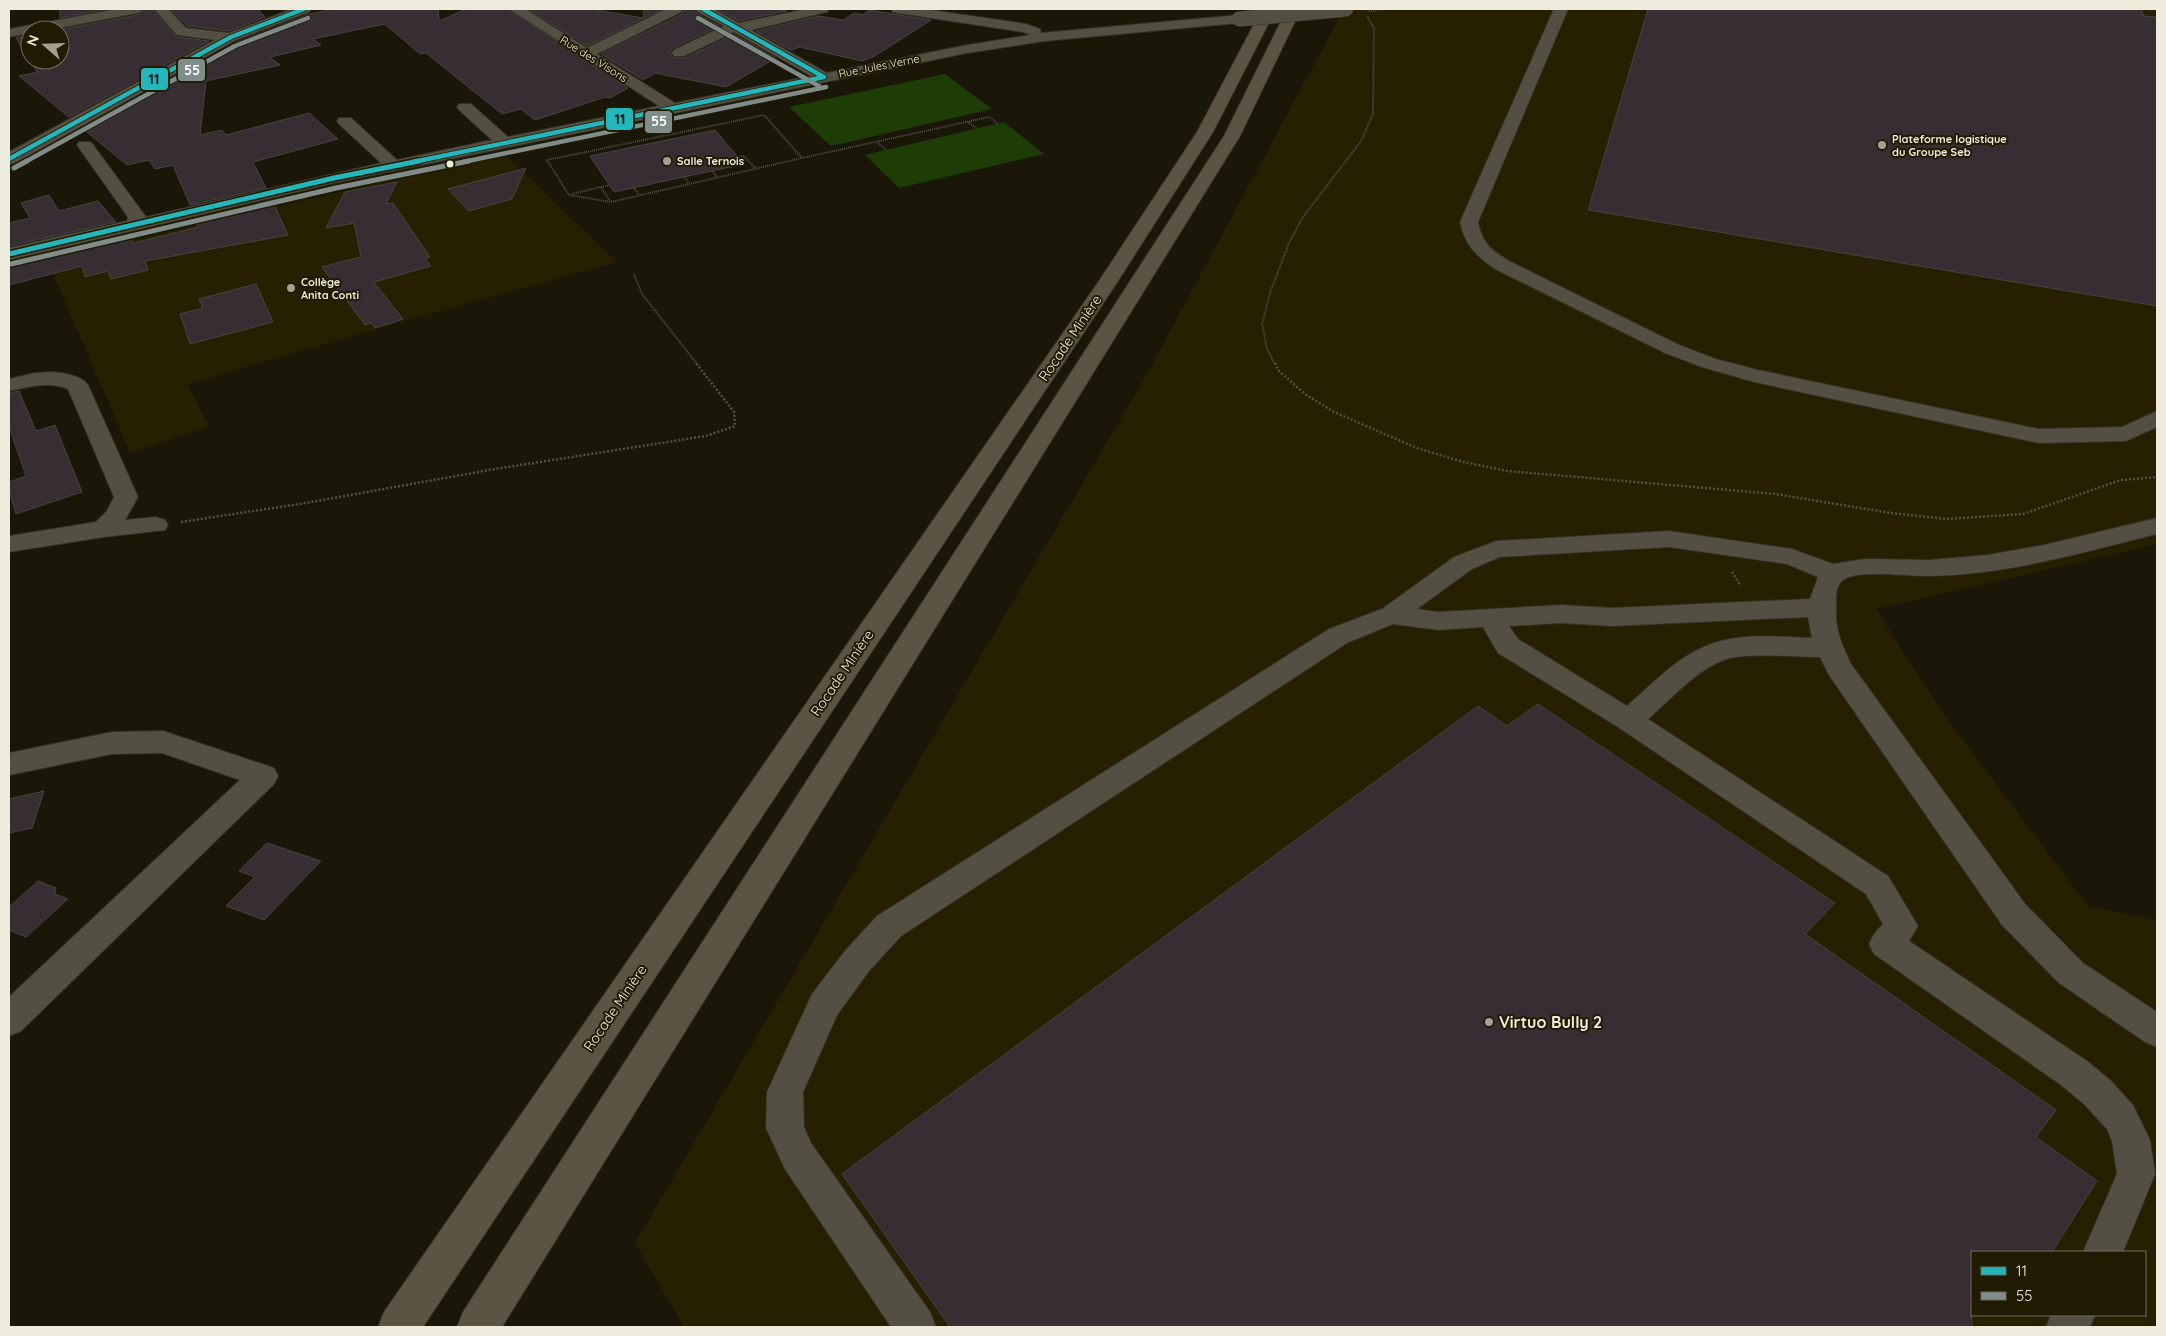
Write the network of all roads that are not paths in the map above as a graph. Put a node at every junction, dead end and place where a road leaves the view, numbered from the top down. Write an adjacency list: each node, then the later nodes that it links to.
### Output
1 (138, 9): 15 (street)
2 (162, 9): 14 (street)
3 (304, 9): 16 (street)
4 (516, 9): 20 (street, Rue des Visons)
5 (676, 9): 20 (street)
6 (703, 9): 13 (street)
7 (822, 9): 13 (street)
8 (898, 9): 17 (street)
9 (1269, 9): 48 (highway, Rocade Minière)
10 (1294, 9): 49 (highway, Rocade Minière)
11 (1346, 9): 17 (street, Rue Jules Verne, bridge)
12 (1561, 9): 32 (street)
13 (738, 28): 18 (street); 21 (street)
14 (182, 32): 16 (street); 19 (street)
15 (9, 33)
16 (231, 37): 19 (street)
17 (1045, 37): 21 (street, Rue Jules Verne)
18 (679, 53)
19 (198, 54): 27 (street)
20 (586, 54): 23 (street, Rue des Visons)
21 (824, 77): 23 (street, Rue Jules Verne)
22 (465, 107): 25 (street)
23 (672, 108): 25 (street, Rue Jules Verne)
24 (345, 121): 28 (street)
25 (504, 142): 28 (street, Rue Jules Verne)
26 (86, 145): 29 (street)
27 (11, 156)
28 (394, 166): 29 (street, Rue Jules Verne)
29 (135, 224): 30 (street, Rue Jules Verne)
30 (9, 254)
31 (9, 385): 35 (street)
32 (2157, 418)
33 (156, 525): 35 (street)
34 (2157, 526): 37 (street)
35 (104, 529): 36 (street)
36 (9, 544)
37 (1833, 574): 38 (street); 39 (street)
38 (1823, 607): 40 (street); 41 (street)
39 (1391, 615): 40 (street); 50 (street)
40 (1490, 618): 42 (street)
41 (1830, 648): 42 (street); 45 (street)
42 (1628, 720): 46 (street)
43 (9, 764): 44 (street)
44 (9, 1020)
45 (2157, 1031)
46 (2103, 1251)
47 (2073, 1316): 51 (street)
48 (399, 1327)
49 (478, 1327)
50 (915, 1327)
51 (2067, 1327)

